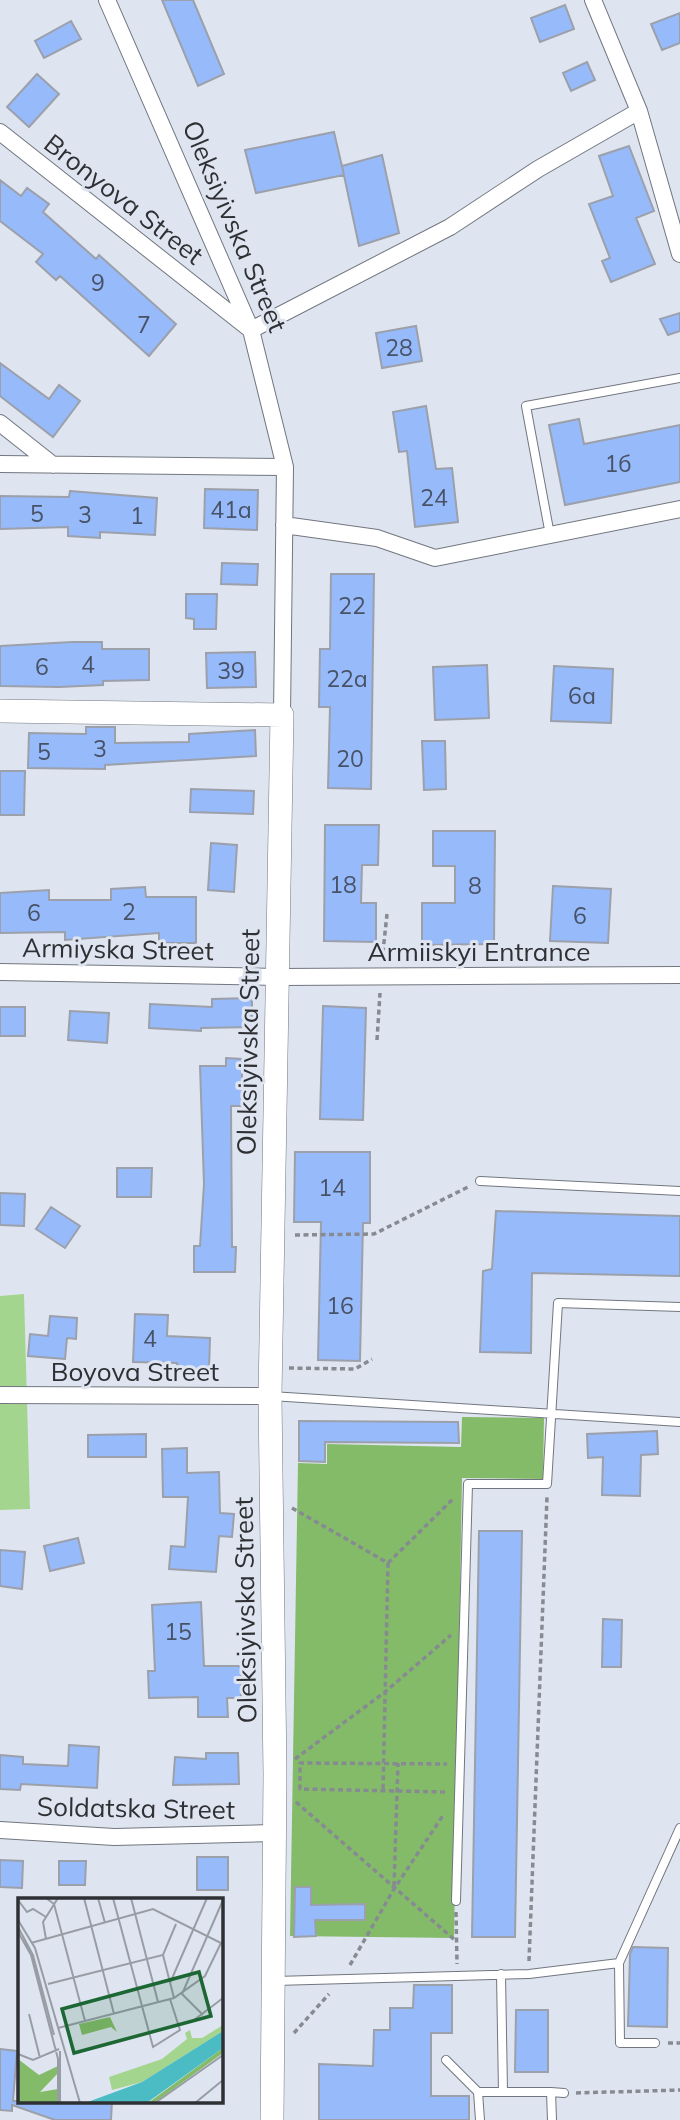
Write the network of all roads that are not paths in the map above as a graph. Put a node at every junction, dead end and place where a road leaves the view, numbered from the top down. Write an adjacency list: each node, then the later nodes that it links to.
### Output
1 (107, 0): 6 (street, Oleksiyivska Street)
2 (593, 0): 3 (street)
3 (639, 111): 5 (street); 6 (street)
4 (0, 132): 6 (street, Bronyova Street)
5 (680, 254)
6 (251, 330): 11 (street, Oleksiyivska Street)
7 (680, 378): 14 (lane)
8 (0, 424): 10 (street)
9 (0, 464): 10 (street)
10 (53, 465): 11 (street)
11 (285, 467): 13 (street, Oleksiyivska Street)
12 (680, 509): 14 (street)
13 (284, 525): 14 (street); 16 (street, Oleksiyivska Street)
14 (550, 535)
15 (0, 711): 16 (street)
16 (282, 715): 19 (street, Oleksiyivska Street)
17 (0, 972): 19 (street, Armiyska Street)
18 (680, 975): 19 (street, Armiiskyi Entrance)
19 (278, 977): 24 (street, Oleksiyivska Street)
20 (480, 1181): 21 (lane)
21 (680, 1191)
22 (680, 1307): 25 (lane)
23 (0, 1395): 24 (street, Boyova Street)
24 (270, 1396): 25 (lane); 29 (street, Oleksiyivska Street)
25 (552, 1412): 26 (lane); 30 (lane)
26 (680, 1422)
27 (680, 1828): 31 (lane)
28 (0, 1830): 29 (street, Soldatska Street)
29 (273, 1833): 33 (street, Oleksiyivska Street)
30 (456, 1901)
31 (618, 1963): 32 (lane); 34 (lane)
32 (501, 1975): 33 (lane); 37 (lane)
33 (272, 1981): 40 (street, Oleksiyivska Street)
34 (655, 2043)
35 (446, 2060): 36 (lane)
36 (478, 2092): 37 (lane); 41 (lane)
37 (503, 2092): 38 (lane)
38 (551, 2092): 39 (lane); 42 (lane)
39 (564, 2093)
40 (272, 2120)
41 (480, 2120)
42 (552, 2120)

